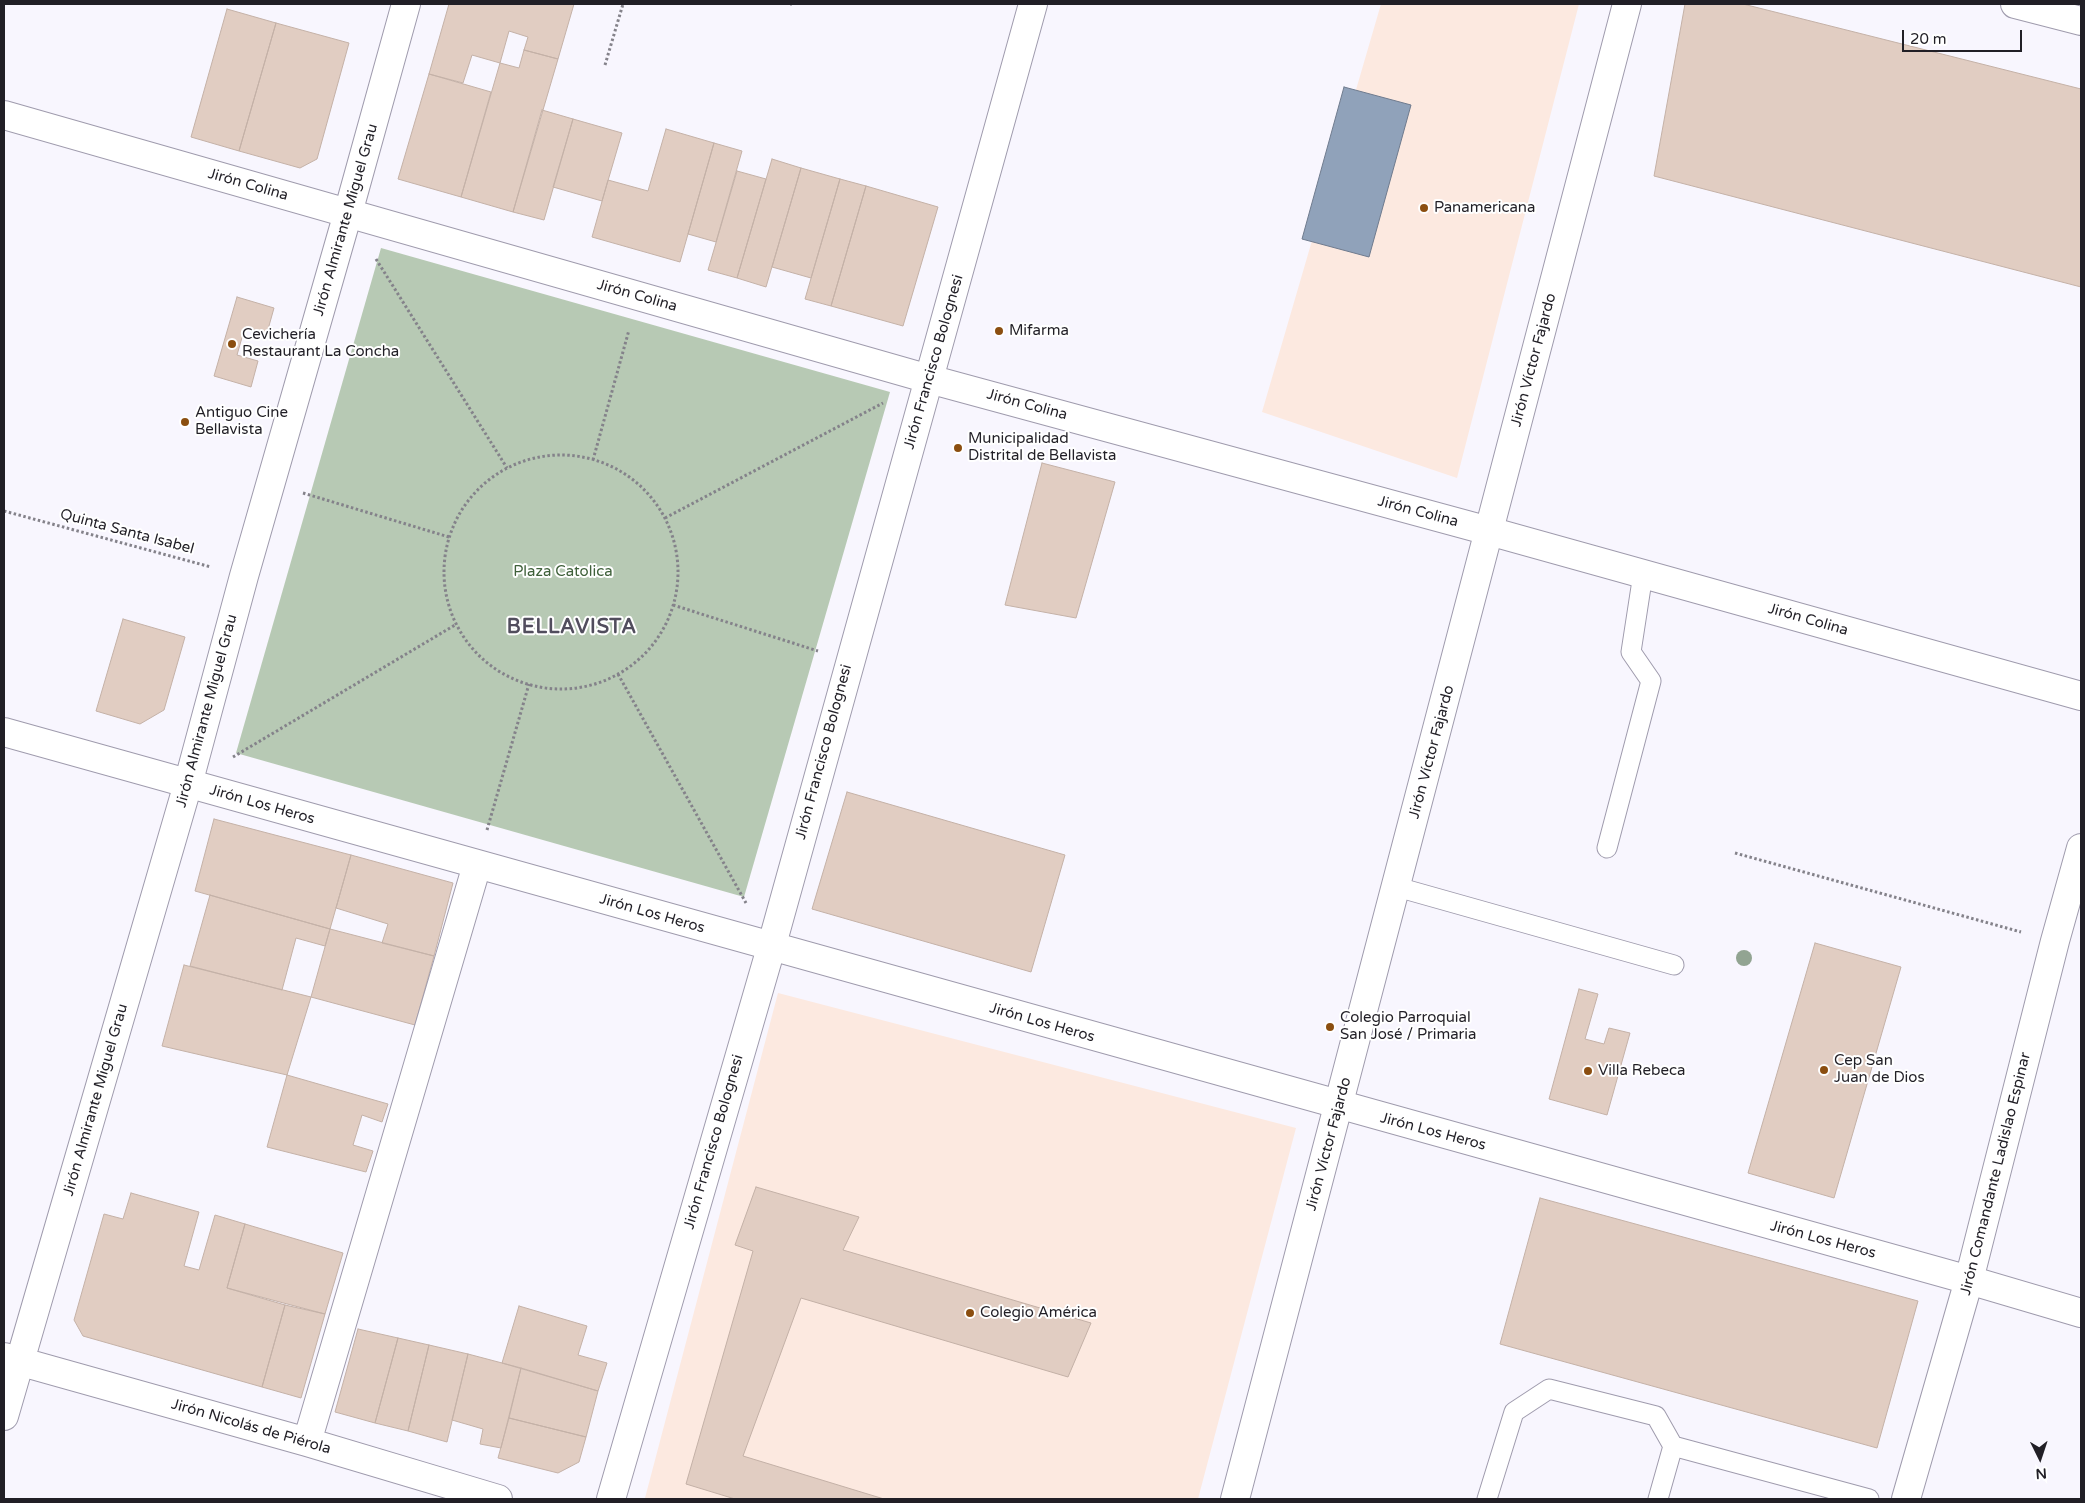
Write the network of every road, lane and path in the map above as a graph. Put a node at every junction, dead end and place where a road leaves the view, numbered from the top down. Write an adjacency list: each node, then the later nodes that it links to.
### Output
1 (406, 4): 9 (street, Jirón Almirante Miguel Grau)
2 (623, 4): 7 (path)
3 (1033, 4): 11 (street, Jirón Francisco Bolognesi)
4 (1627, 4): 17 (street, Jirón Víctor Fajardo)
5 (2014, 4): 6 (street)
6 (2081, 21)
7 (605, 65)
8 (4, 115): 9 (street, Jirón Colina)
9 (348, 213): 10 (street, Jirón Colina); 13 (path); 14 (street, Jirón Almirante Miguel Grau)
10 (638, 296): 11 (street, Jirón Colina); 12 (path)
11 (929, 379): 16 (path); 17 (street, Jirón Colina); 23 (street, Jirón Francisco Bolognesi)
12 (593, 460): 13 (path); 16 (path)
13 (506, 468): 18 (path)
14 (270, 484): 18 (path); 20 (street, Jirón Almirante Miguel Grau)
15 (4, 511): 20 (path, Quinta Santa Isabel)
16 (665, 518): 21 (path)
17 (1489, 531): 19 (street, Jirón Colina); 33 (street, Jirón Víctor Fajardo)
18 (449, 537): 22 (path)
19 (1643, 574): 26 (street, Jirón Colina); 29 (lane)
20 (244, 576): 28 (street, Jirón Almirante Miguel Grau)
21 (674, 605): 23 (path); 24 (path)
22 (455, 624): 25 (path); 28 (path)
23 (850, 661): 35 (street, Jirón Francisco Bolognesi)
24 (618, 674): 25 (path); 35 (path)
25 (529, 684): 32 (path)
26 (2081, 696)
27 (4, 732): 28 (street, Jirón Los Heros)
28 (188, 784): 32 (street, Jirón Los Heros); 40 (street, Jirón Almirante Miguel Grau)
29 (1607, 848)
30 (2081, 848): 34 (street, Jirón Comandante Ladislao Espinar)
31 (1735, 853): 34 (path)
32 (477, 864): 35 (street, Jirón Los Heros); 42 (street)
33 (1397, 887): 36 (lane); 37 (street, Jirón Víctor Fajardo)
34 (2055, 941): 38 (street, Jirón Comandante Ladislao Espinar)
35 (771, 948): 37 (street, Jirón Los Heros); 45 (street, Jirón Francisco Bolognesi)
36 (1674, 965)
37 (1339, 1106): 38 (street, Jirón Los Heros); 46 (street, Jirón Víctor Fajardo)
38 (1969, 1280): 39 (street, Jirón Los Heros); 50 (street, Jirón Comandante Ladislao Espinar)
39 (2081, 1314)
40 (11, 1360): 41 (street, Jirón Almirante Miguel Grau); 42 (street, Jirón Nicolás de Piérola)
41 (4, 1416)
42 (308, 1442): 44 (street, Jirón Nicolás de Piérola)
43 (1673, 1446): 47 (lane); 48 (lane); 49 (lane)
44 (498, 1499)
45 (611, 1499)
46 (1235, 1499)
47 (1488, 1499)
48 (1658, 1499)
49 (1869, 1499)
50 (1906, 1499)

